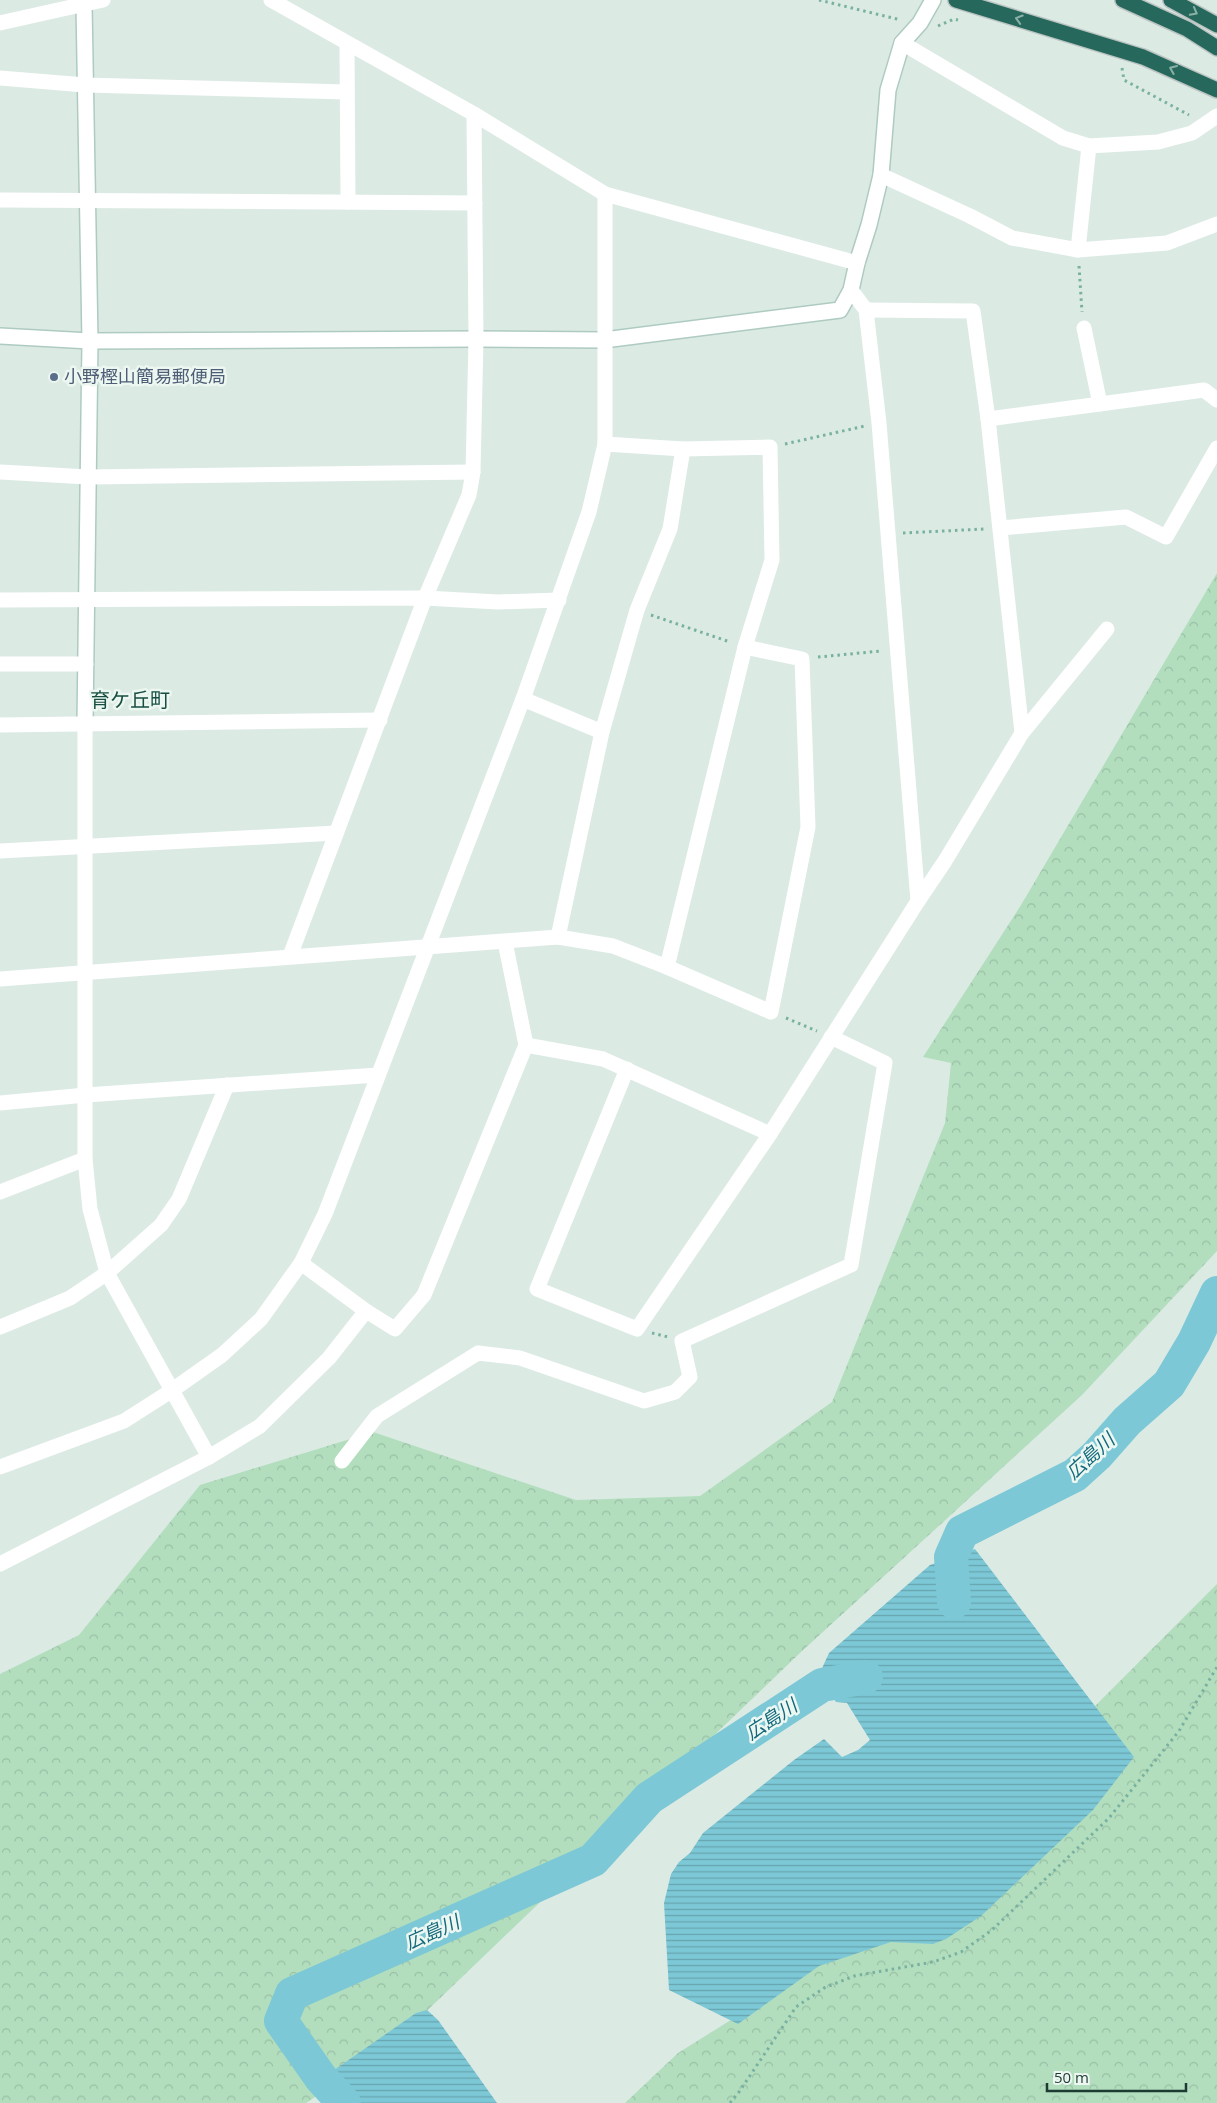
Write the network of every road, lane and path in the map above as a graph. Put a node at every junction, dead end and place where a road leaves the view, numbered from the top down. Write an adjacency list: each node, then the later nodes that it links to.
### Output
1 (103, 0): 8 (street)
2 (272, 0): 14 (street)
3 (818, 0): 11 (path)
4 (933, 0): 11 (street)
5 (956, 0): 19 (highway, one-way to 5)
6 (1123, 0): 15 (highway)
7 (1171, 0): 12 (highway, one-way to 12)
8 (84, 5): 10 (street); 18 (street)
9 (963, 21): 11 (path)
10 (0, 23)
11 (920, 23): 13 (street)
12 (1217, 25)
13 (902, 43): 23 (street); 24 (street)
14 (347, 44): 20 (street); 21 (street)
15 (1217, 48)
16 (1122, 66): 22 (path)
17 (0, 78): 18 (street)
18 (85, 85): 20 (street); 26 (street)
19 (1217, 90)
20 (347, 92): 28 (street)
21 (474, 114): 25 (street); 29 (street)
22 (1211, 121): 23 (street)
23 (1089, 146): 31 (street)
24 (881, 175): 31 (street); 32 (street)
25 (605, 194): 32 (street); 38 (street)
26 (87, 199): 27 (street); 28 (street); 39 (street)
27 (0, 200)
28 (348, 202): 29 (street)
29 (475, 203): 37 (street)
30 (1217, 224): 31 (street)
31 (1078, 250): 35 (path)
32 (857, 263): 33 (street)
33 (851, 290): 34 (street); 38 (street)
34 (866, 310): 42 (street); 43 (street)
35 (1084, 328): 41 (street)
36 (0, 336): 39 (street)
37 (476, 339): 38 (street); 39 (street); 49 (street)
38 (604, 340): 44 (street)
39 (90, 341): 50 (street)
40 (1217, 400): 41 (street)
41 (1100, 404): 42 (street)
42 (988, 419): 51 (street)
43 (879, 423): 45 (path); 52 (street)
44 (605, 444): 47 (street); 56 (street)
45 (770, 447): 47 (street); 59 (street)
46 (1217, 448): 51 (street)
47 (683, 449): 57 (street)
48 (0, 472): 50 (street)
49 (473, 472): 50 (street); 53 (street)
50 (88, 477): 55 (street)
51 (1000, 528): 52 (path); 69 (street)
52 (888, 534): 60 (street)
53 (425, 598): 55 (street); 56 (street); 65 (street)
54 (0, 600): 55 (street)
55 (87, 600): 63 (street)
56 (559, 600): 64 (street)
57 (638, 610): 59 (path); 68 (street)
58 (1107, 629): 69 (street)
59 (745, 647): 61 (street); 78 (street)
60 (897, 650): 61 (path); 73 (street)
61 (802, 658): 81 (street)
62 (0, 664): 63 (street)
63 (86, 664): 66 (street)
64 (523, 699): 68 (street); 76 (street)
65 (380, 720): 66 (street); 70 (street)
66 (85, 723): 67 (street); 71 (street)
67 (0, 725)
68 (602, 732): 74 (street)
69 (1022, 733): 73 (street)
70 (336, 833): 71 (street); 77 (street)
71 (85, 847): 72 (street); 79 (street)
72 (0, 851)
73 (918, 901): 82 (street)
74 (558, 936): 75 (street); 78 (street)
75 (504, 942): 76 (street); 83 (street)
76 (426, 948): 77 (street); 85 (street)
77 (290, 956): 79 (street)
78 (667, 967): 81 (street)
79 (85, 973): 80 (street); 87 (street)
80 (0, 979)
81 (771, 1012): 82 (path)
82 (831, 1037): 89 (street); 97 (street)
83 (526, 1045): 84 (street); 94 (street)
84 (627, 1069): 89 (street); 96 (street)
85 (378, 1075): 86 (street); 92 (street)
86 (227, 1085): 87 (street); 93 (street)
87 (86, 1095): 88 (street); 90 (street)
88 (0, 1103)
89 (770, 1134): 96 (street)
90 (85, 1159): 91 (street); 93 (street)
91 (0, 1192)
92 (301, 1263): 94 (street); 98 (street)
93 (107, 1273): 95 (street); 98 (street)
94 (366, 1311): 99 (street)
95 (0, 1327)
96 (637, 1329): 97 (path)
97 (682, 1340): 100 (street)
98 (171, 1391): 99 (street); 101 (street)
99 (209, 1456): 102 (street)
100 (342, 1461)
101 (0, 1467)
102 (0, 1564)
103 (1217, 1666): 104 (path)
104 (730, 2103)

